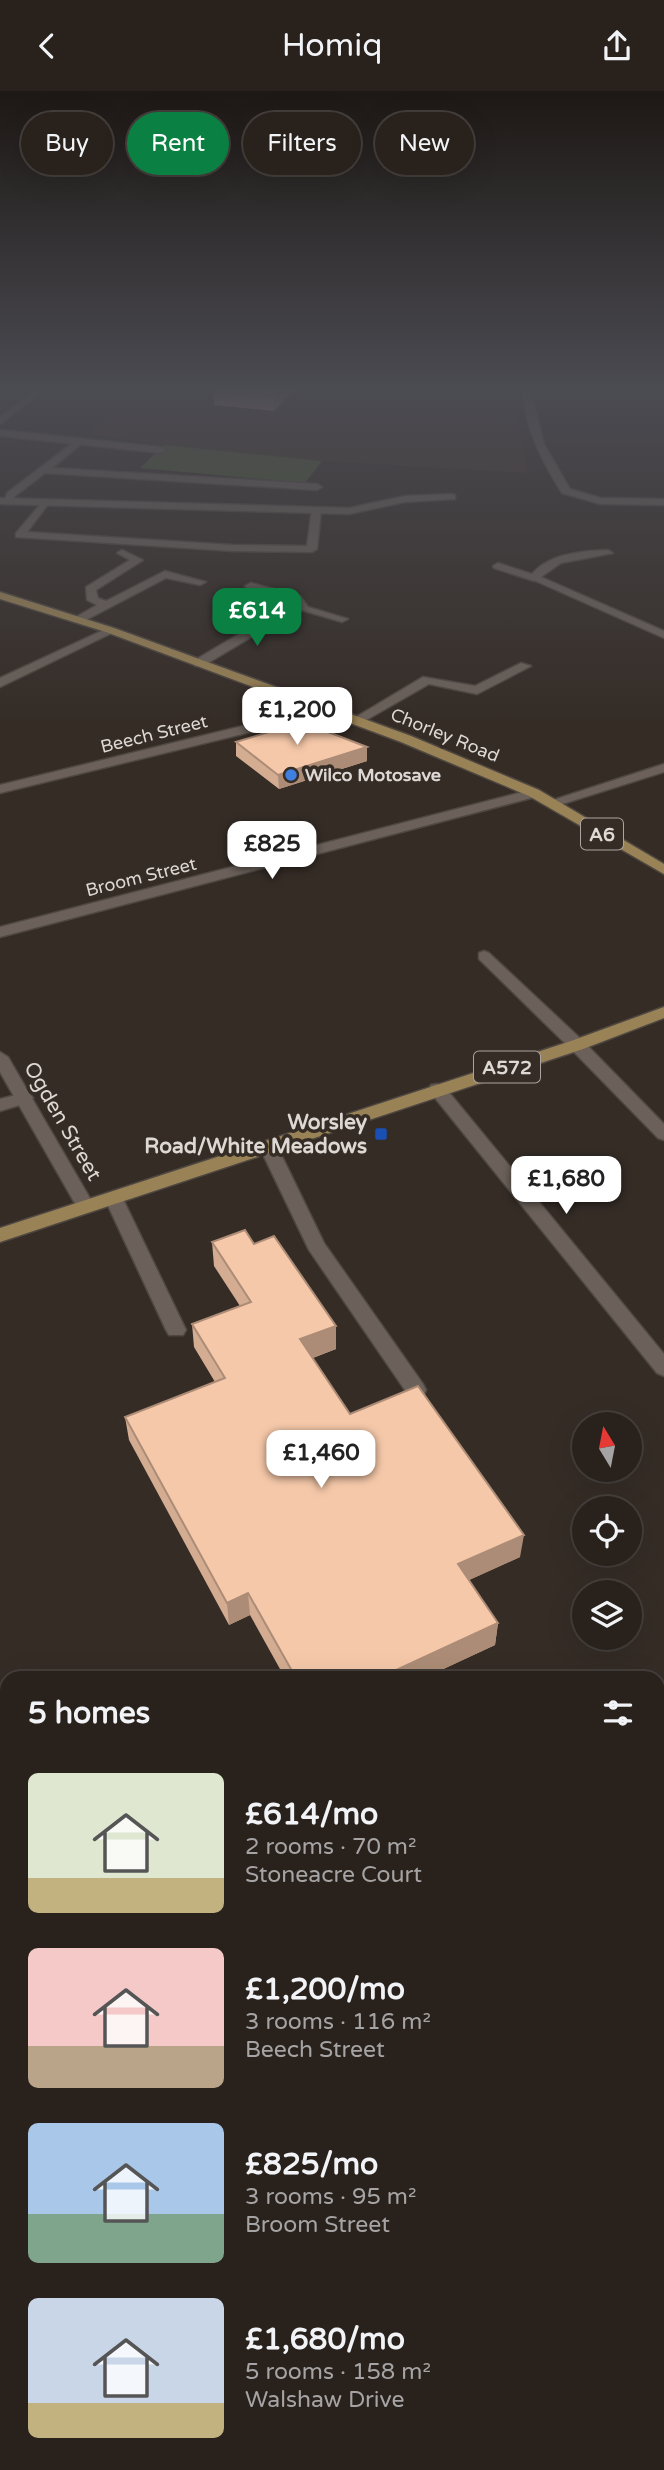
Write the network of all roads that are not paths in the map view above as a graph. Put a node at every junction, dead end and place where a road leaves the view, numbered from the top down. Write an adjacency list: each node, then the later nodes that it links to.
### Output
1 (4, 502): 3 (street)
2 (399, 502): 4 (street)
3 (44, 503): 4 (street); 4 (street)
4 (316, 511)
5 (122, 553): 13 (street)
6 (608, 553): 8 (street)
7 (498, 566): 8 (street)
8 (534, 578): 17 (street)
9 (200, 582): 13 (street)
10 (251, 586): 12 (street)
11 (0, 595): 14 (main road, Chorley Road / A6)
12 (298, 604): 15 (street); 18 (street)
13 (106, 605): 14 (street)
14 (80, 619): 16 (main road, Chorley Road / A6)
15 (342, 619)
16 (110, 629): 18 (main road, Chorley Road / A6); 20 (street)
17 (664, 635)
18 (199, 663): 21 (main road, Chorley Road / A6)
19 (525, 666): 22 (street)
20 (0, 683)
21 (314, 705): 22 (main road, Chorley Road / A6); 24 (street, Beech Street)
22 (357, 720): 25 (main road, Chorley Road / A6)
23 (664, 768): 26 (street)
24 (0, 789)
25 (534, 793): 26 (main road, Chorley Road / A6); 29 (street, Broom Street)
26 (551, 803): 27 (main road, Chorley Road / A6)
27 (658, 867): 28 (main road, Chorley Road)
28 (664, 876)
29 (0, 932)
30 (484, 956): 32 (street)
31 (664, 1011): 32 (main road, A572)
32 (577, 1045): 34 (main road, A572); 37 (street)
33 (0, 1057): 35 (street, Ogden Street)
34 (436, 1090): 38 (main road, A572); 43 (street)
35 (24, 1098): 36 (street); 40 (street, Ogden Street)
36 (0, 1105)
37 (664, 1134)
38 (268, 1146): 39 (main road, A572); 44 (street)
39 (113, 1197): 40 (main road, A572); 42 (street)
40 (86, 1207): 41 (main road, A572)
41 (0, 1235)
42 (176, 1330)
43 (664, 1368)
44 (416, 1389)

